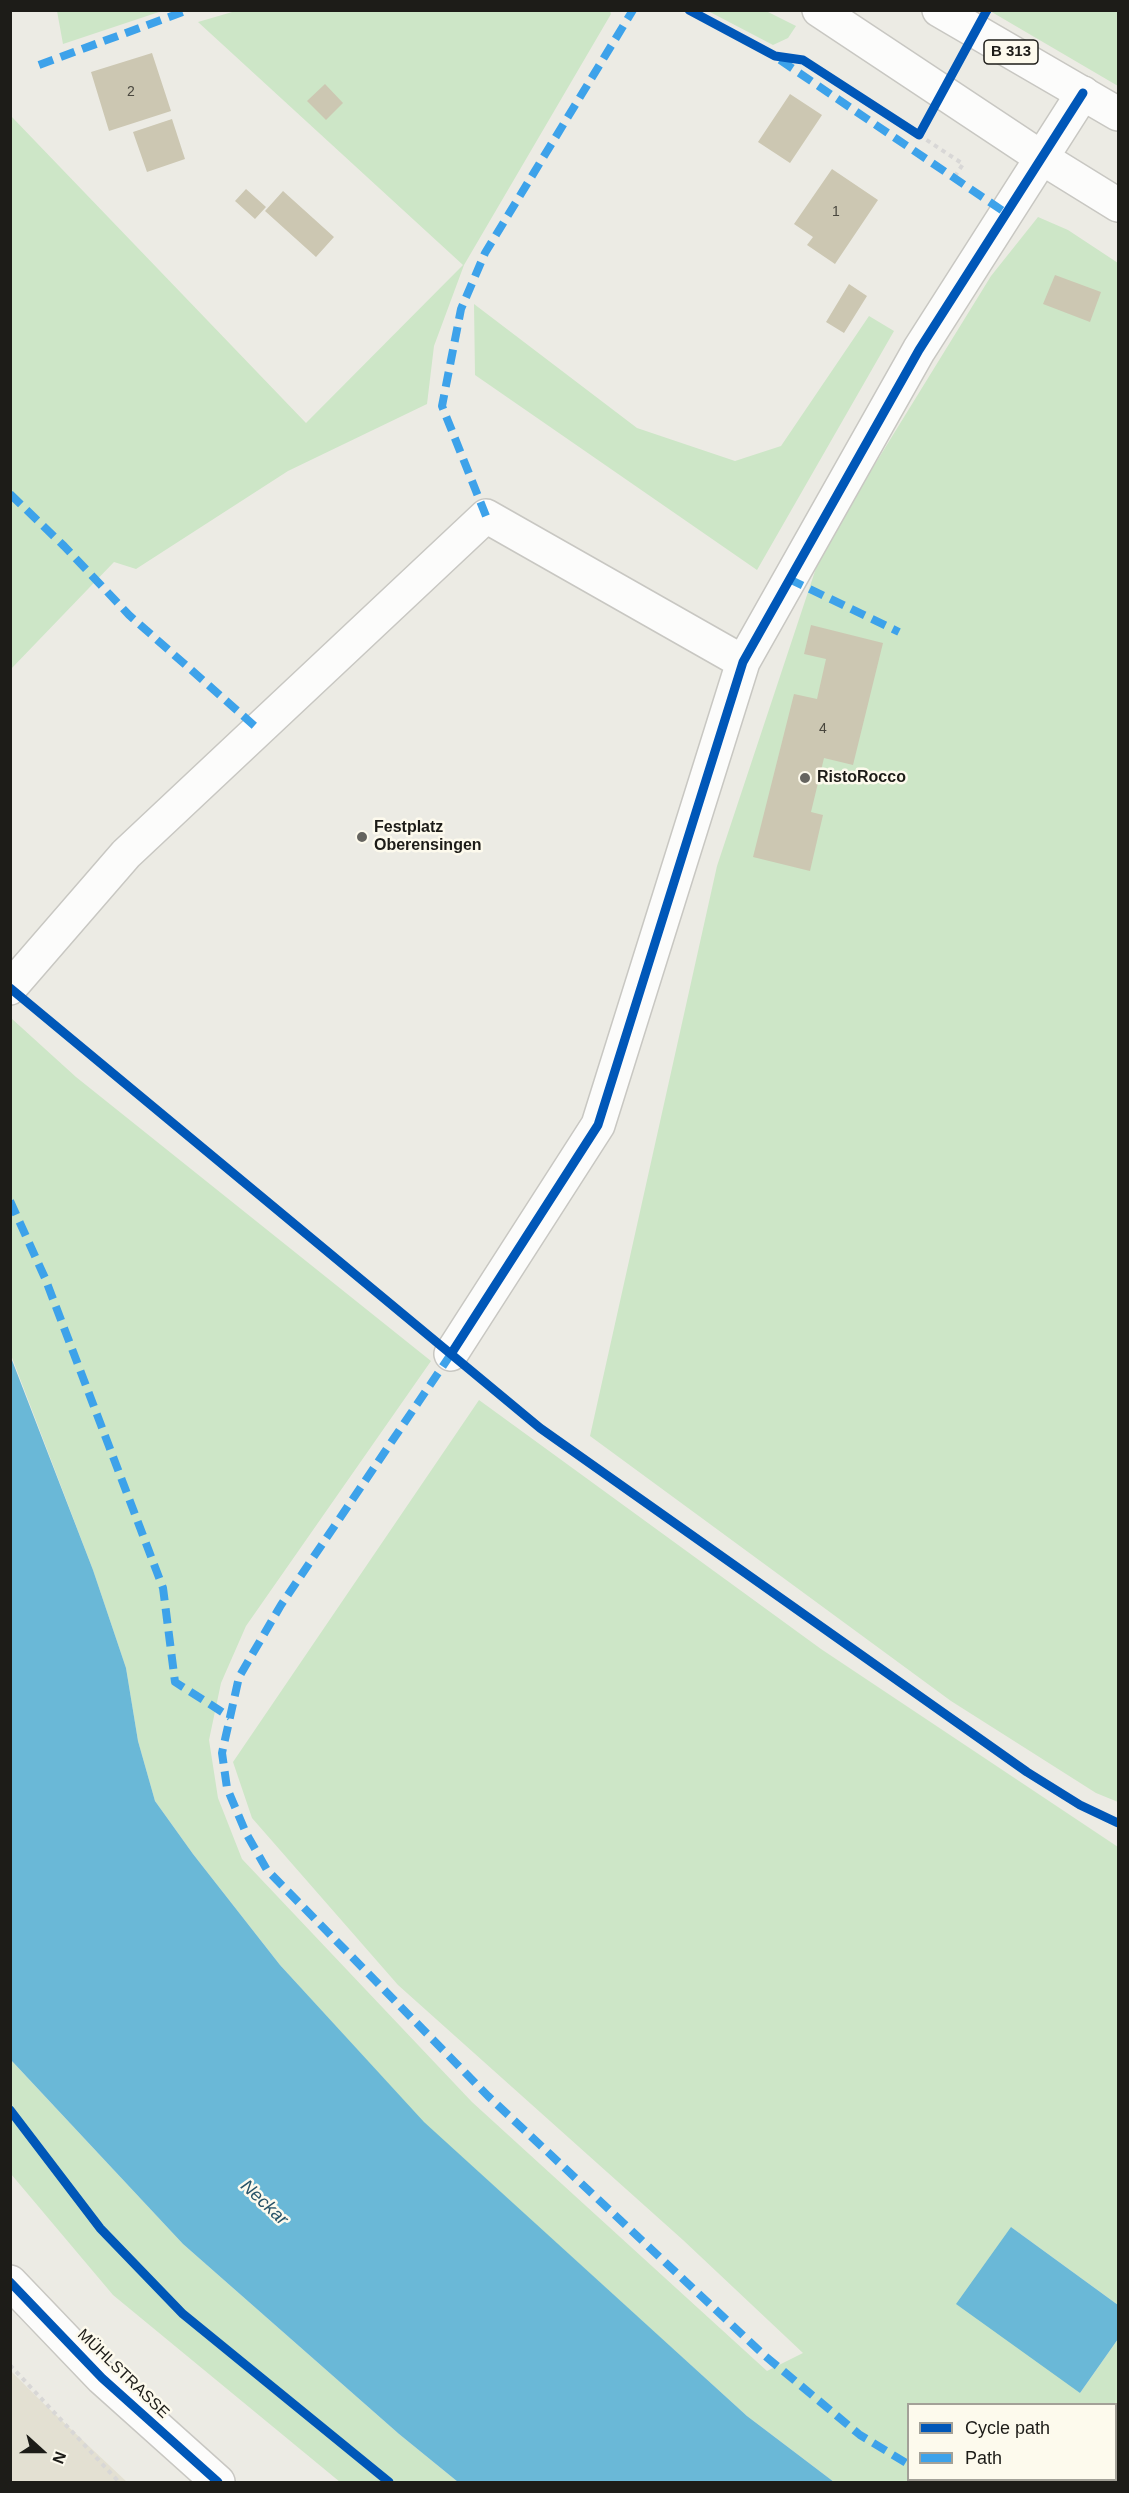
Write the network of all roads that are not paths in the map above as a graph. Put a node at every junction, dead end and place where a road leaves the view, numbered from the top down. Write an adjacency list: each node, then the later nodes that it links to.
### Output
1 (819, 10): 5 (street)
2 (939, 10): 3 (street, B 313)
3 (1083, 93): 4 (street, B 313); 5 (street)
4 (1119, 114)
5 (1042, 158): 6 (street); 7 (street)
6 (1119, 205)
7 (743, 662): 8 (street); 9 (street)
8 (10, 988)
9 (452, 1354)
10 (10, 2282): 11 (street, MÜHLSTRASSE)
11 (218, 2482)

